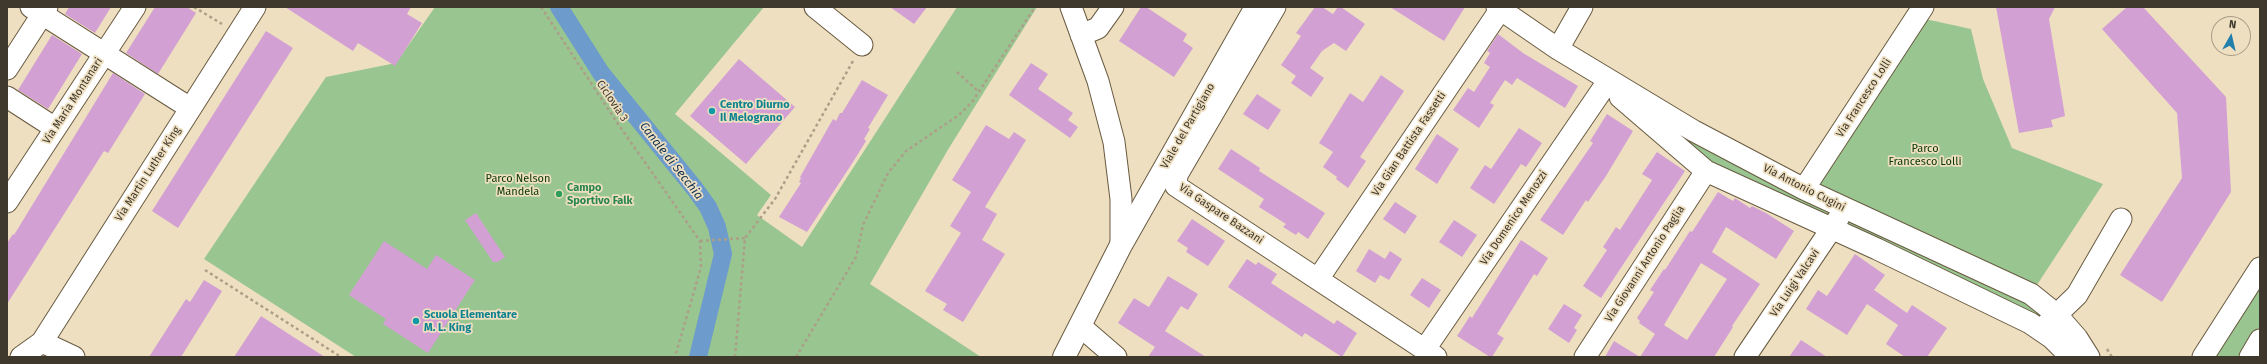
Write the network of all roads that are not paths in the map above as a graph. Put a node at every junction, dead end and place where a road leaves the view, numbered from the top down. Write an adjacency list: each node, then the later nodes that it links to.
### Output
1 (135, 7): 15 (street, Via Maria Montanari)
2 (255, 7): 19 (street, Via Martin Luther King)
3 (815, 7): 13 (street)
4 (1071, 7): 12 (street)
5 (1113, 7): 12 (street)
6 (1256, 7): 27 (main road, Viale del Partigiano)
7 (1275, 7): 29 (street, Via Gaspare Bazzani)
8 (1582, 7): 14 (street)
9 (1923, 7): 22 (street, Via Francesco Lolli)
10 (1498, 8): 14 (street, Via Antonio Cugini); 29 (street, Via Gian Battista Fassetti)
11 (40, 9): 15 (street); 16 (street)
12 (1081, 35): 27 (street)
13 (862, 45)
14 (1558, 49): 17 (street, Via Antonio Cugini); 22 (street, Via Antonio Cugini)
15 (104, 54): 19 (street); 20 (street, Via Maria Montanari)
16 (7, 69)
17 (1604, 87): 21 (street, Via Antonio Cugini); 35 (street, Via Domenico Menozzi)
18 (7, 97): 20 (street)
19 (190, 108): 34 (street, Via Martin Luther King)
20 (55, 128): 23 (street, Via Maria Montanari)
21 (1706, 171): 26 (street, Via Antonio Cugini); 40 (street, Via Giovanni Antonio Paglia)
22 (1804, 190): 24 (street, Via Antonio Cugini)
23 (9, 196)
24 (1845, 209): 26 (street, Via Luigi Valcavi); 30 (street, Via Antonio Cugini)
25 (2121, 219): 30 (street)
26 (1830, 230): 32 (street, Via Antonio Cugini); 41 (street, Via Luigi Valcavi)
27 (1121, 246): 31 (main road, Viale del Partigiano)
28 (2260, 268): 44 (street)
29 (1318, 279): 35 (street, Via Gaspare Bazzani)
30 (2056, 314): 32 (street); 43 (street, Via Antonio Cugini)
31 (1080, 326): 38 (main road, Viale del Partigiano); 39 (street)
32 (2041, 330): 42 (street, Via Antonio Cugini)
33 (2260, 340): 45 (street)
34 (42, 342): 36 (street, Via Martin Luther King); 37 (street)
35 (1430, 353)
36 (21, 357)
37 (74, 357)
38 (1064, 357)
39 (1116, 357)
40 (1585, 357)
41 (1745, 357)
42 (2071, 357)
43 (2089, 357)
44 (2203, 357)
45 (2250, 357)

